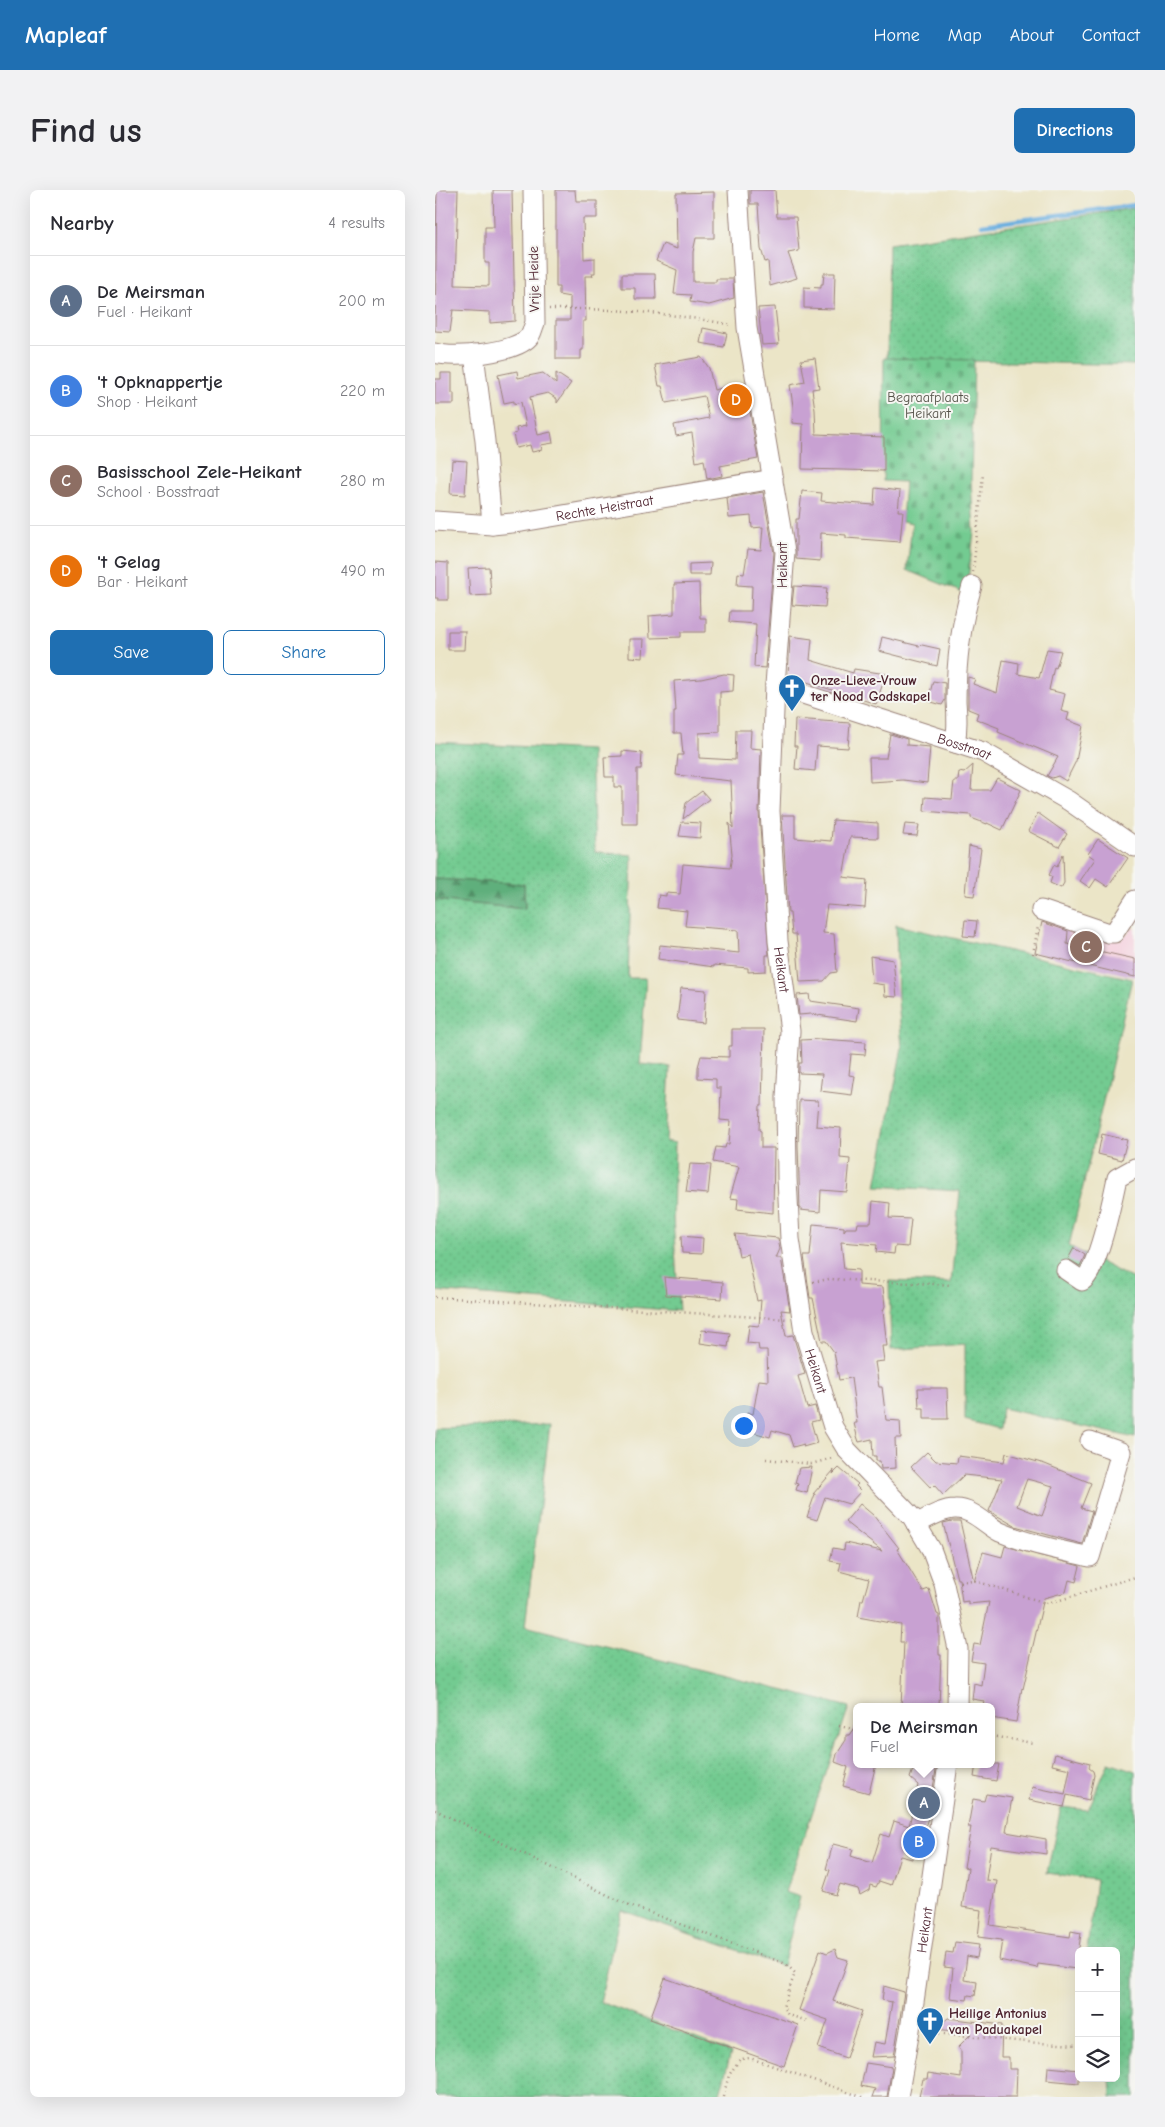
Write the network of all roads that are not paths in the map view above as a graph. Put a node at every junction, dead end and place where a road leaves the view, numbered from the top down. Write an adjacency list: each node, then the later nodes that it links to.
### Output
1 (533, 190): 4 (street, Vrije Heide)
2 (738, 190): 5 (street, Heikant)
3 (435, 353): 4 (street, Vrije Heide)
4 (474, 354): 7 (street)
5 (773, 479): 7 (street, Rechte Heistraat); 9 (street, Heikant)
6 (435, 521): 7 (street, Rechte Heistraat)
7 (492, 525)
8 (972, 586): 10 (street)
9 (775, 684): 10 (street, Bosstraat); 17 (street, Heikant)
10 (955, 743): 11 (street, Bosstraat)
11 (1135, 847)
12 (1135, 900): 13 (street)
13 (1041, 910)
14 (1135, 1168): 15 (street)
15 (1065, 1270)
16 (1090, 1442): 17 (street)
17 (916, 1524): 18 (street, Heikant)
18 (957, 1703)
19 (947, 1768): 20 (street, Heikant)
20 (898, 2097)

